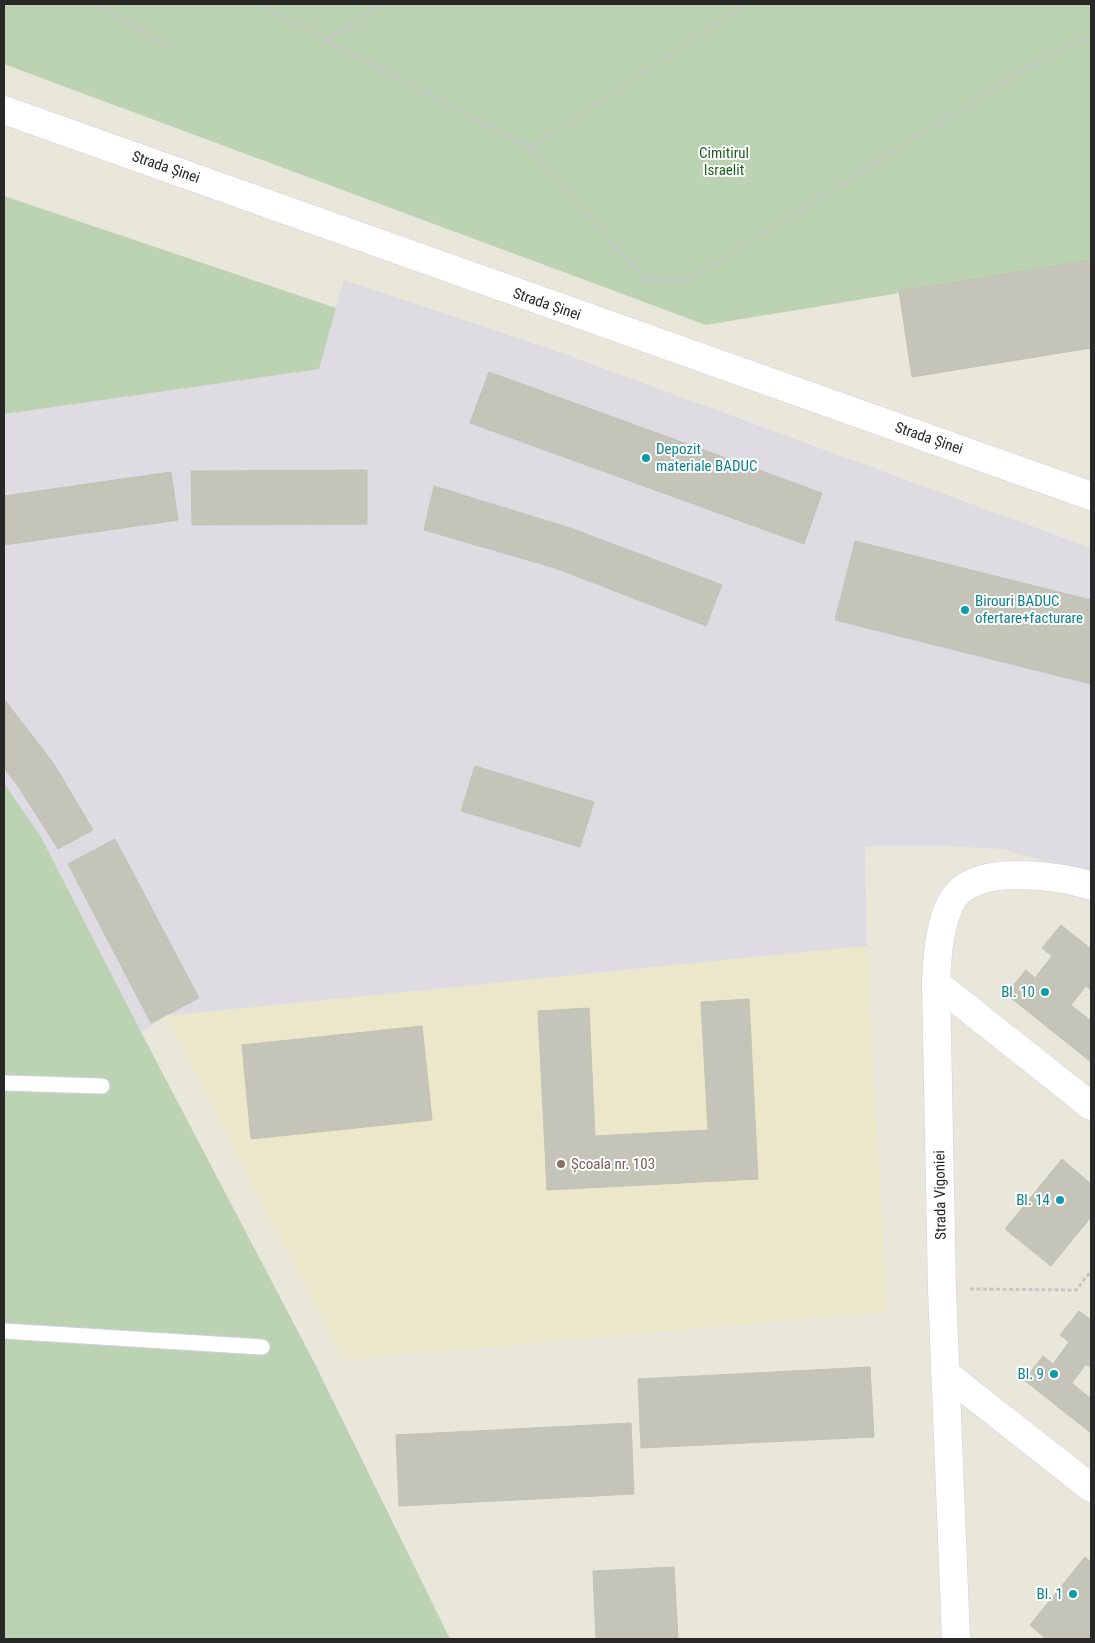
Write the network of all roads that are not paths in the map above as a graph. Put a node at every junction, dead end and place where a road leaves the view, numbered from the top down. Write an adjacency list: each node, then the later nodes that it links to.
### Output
1 (4, 110): 2 (street, Strada Șinei)
2 (1091, 496)
3 (1091, 886): 4 (street, Strada Vigoniei)
4 (936, 983): 7 (street); 10 (street, Strada Vigoniei)
5 (4, 1084): 6 (lane)
6 (102, 1086)
7 (1091, 1106)
8 (4, 1331): 9 (lane)
9 (262, 1347)
10 (945, 1373): 11 (street); 12 (street, Strada Vigoniei)
11 (1091, 1488)
12 (956, 1639)

